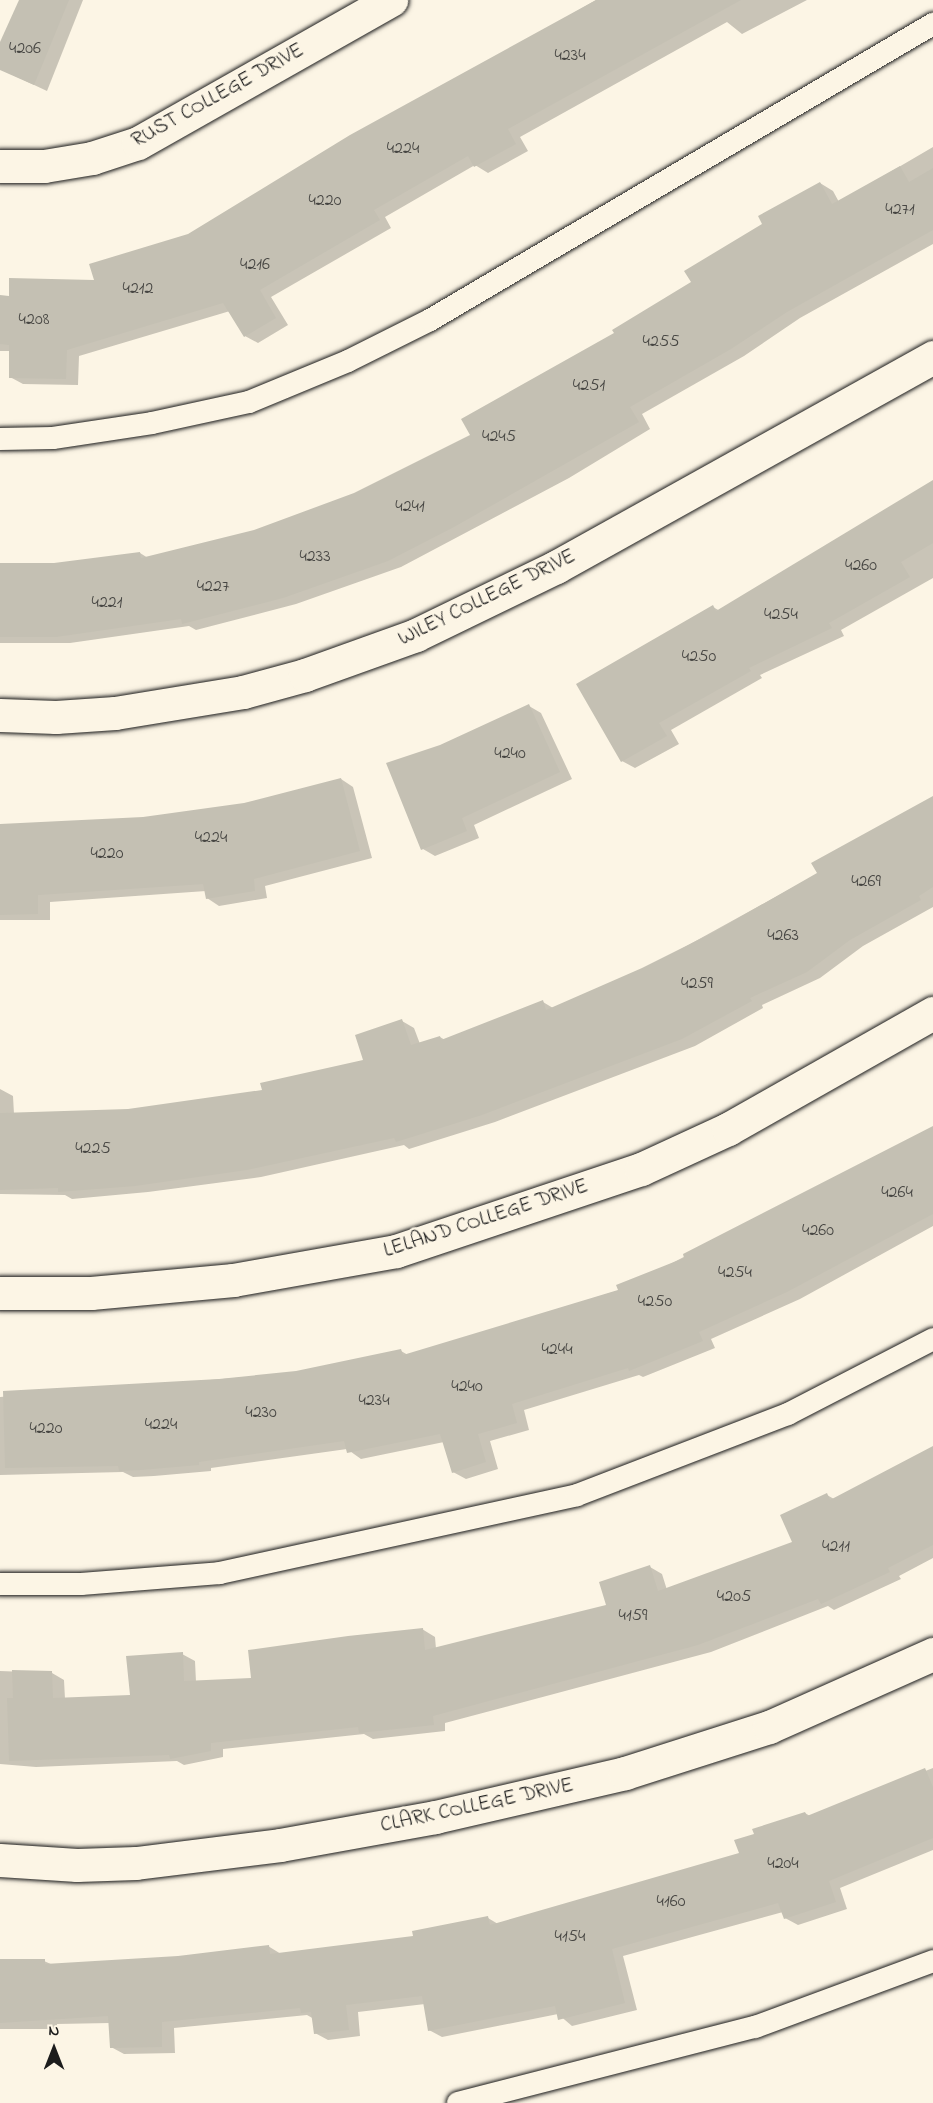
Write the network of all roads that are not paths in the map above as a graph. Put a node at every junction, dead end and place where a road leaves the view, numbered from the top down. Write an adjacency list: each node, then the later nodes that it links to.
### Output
1 (391, 0): 3 (street, RUST COLLEGE DRIVE)
2 (933, 24): 5 (lane)
3 (0, 166)
4 (933, 357): 6 (street, WILEY COLLEGE DRIVE)
5 (0, 439)
6 (0, 715)
7 (933, 1013): 8 (street, LELAND COLLEGE DRIVE)
8 (0, 1293)
9 (933, 1340): 10 (lane)
10 (0, 1584)
11 (933, 1654): 12 (street, CLARK COLLEGE DRIVE)
12 (0, 1860)
13 (933, 1961): 14 (lane)
14 (458, 2103)

